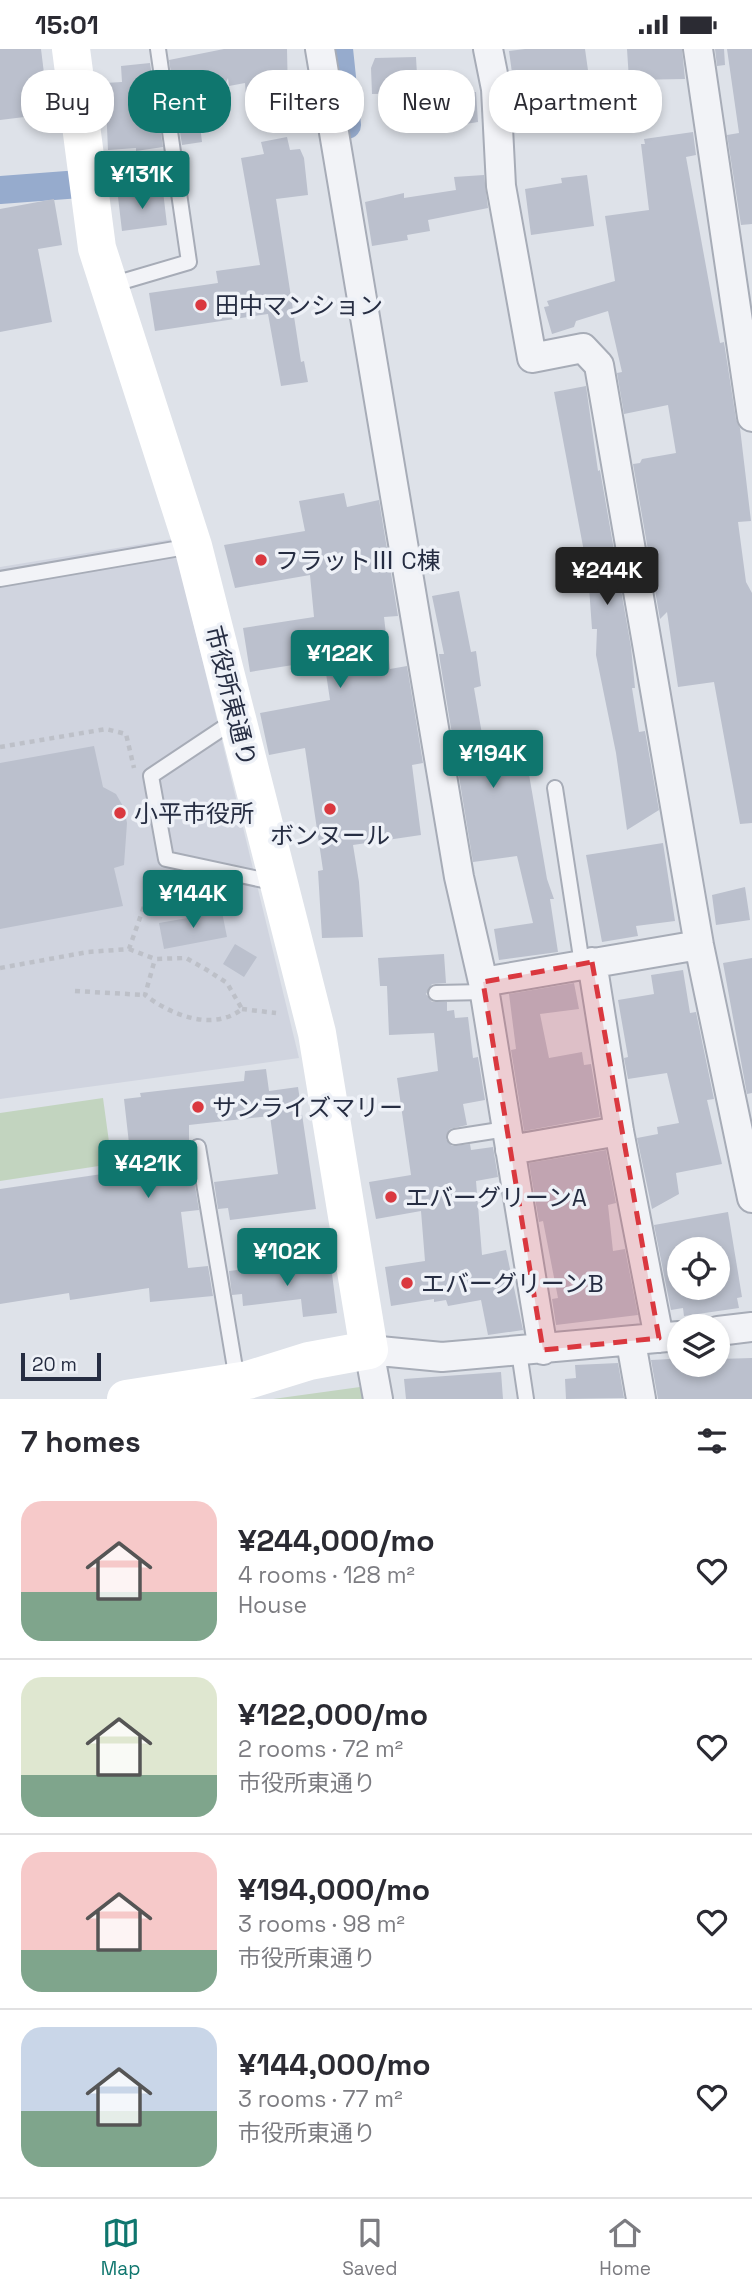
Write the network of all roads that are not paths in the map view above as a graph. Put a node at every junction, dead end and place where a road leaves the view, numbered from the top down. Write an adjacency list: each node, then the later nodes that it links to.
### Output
1 (71, 49): 6 (street, 市役所東通り)
2 (158, 49): 6 (lane)
3 (320, 49): 15 (street)
4 (488, 49): 13 (street)
5 (698, 49): 7 (street)
6 (110, 285): 8 (street, 市役所東通り)
7 (752, 417)
8 (193, 546): 9 (lane); 10 (street, 市役所東通り)
9 (0, 579)
10 (236, 719): 12 (street, 市役所東通り); 12 (lane)
11 (555, 788): 14 (lane)
12 (278, 883): 25 (street, 市役所東通り)
13 (699, 945): 14 (street); 21 (street)
14 (587, 963): 15 (street); 17 (street)
15 (484, 987): 16 (lane); 19 (street)
16 (436, 993)
17 (619, 1131): 19 (street); 24 (street)
18 (455, 1137): 19 (lane)
19 (508, 1140): 26 (street)
20 (198, 1147): 27 (lane)
21 (752, 1198)
22 (752, 1327): 23 (street)
23 (730, 1330)
24 (656, 1339): 26 (street); 31 (street)
25 (369, 1350): 26 (street); 27 (street); 29 (street)
26 (531, 1351): 30 (lane)
27 (237, 1382): 28 (street)
28 (126, 1399)
29 (378, 1399)
30 (526, 1399)
31 (641, 1399)

